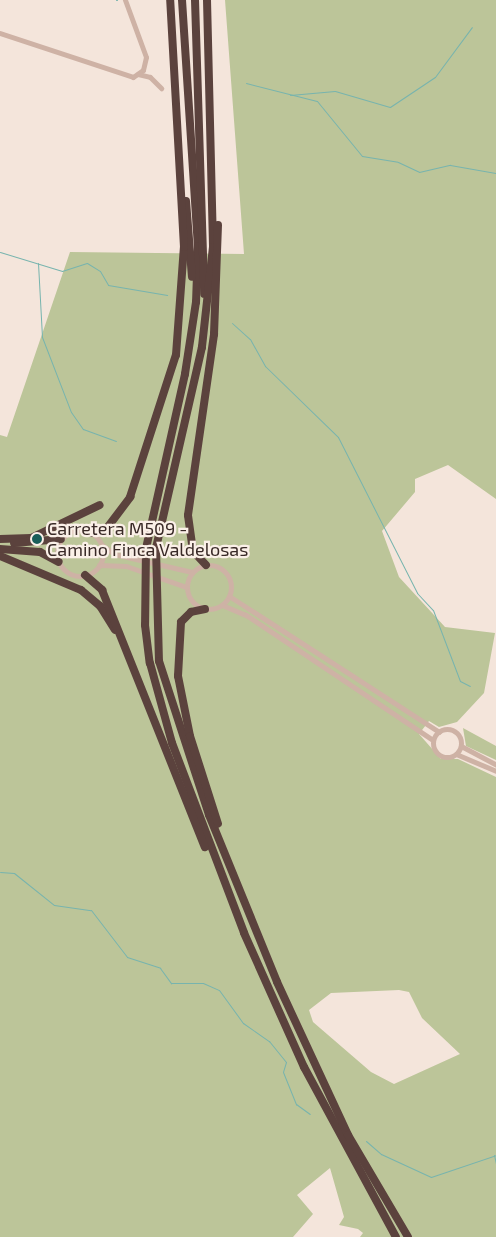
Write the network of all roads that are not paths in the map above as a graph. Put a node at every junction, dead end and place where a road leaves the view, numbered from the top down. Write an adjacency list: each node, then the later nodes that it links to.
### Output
1 (125, 0): 7 (street)
2 (170, 0): 9 (highway)
3 (182, 0): 11 (highway)
4 (195, 0): 12 (highway)
5 (207, 0): 10 (highway)
6 (0, 33): 7 (street)
7 (138, 74): 8 (street)
8 (161, 88)
9 (175, 120): 11 (highway); 14 (highway)
10 (212, 150): 12 (highway); 22 (highway)
11 (192, 333): 37 (highway)
12 (194, 378): 36 (highway)
13 (100, 505): 16 (highway)
14 (90, 533): 15 (street); 17 (street)
15 (61, 539): 16 (highway); 20 (street)
16 (0, 541)
17 (102, 545): 21 (street); 23 (street)
18 (0, 549): 20 (highway)
19 (0, 556): 29 (highway)
20 (59, 562): 24 (street)
21 (99, 565): 24 (street); 25 (street)
22 (206, 565): 23 (street); 26 (street)
23 (192, 572): 25 (street)
24 (85, 575): 29 (highway)
25 (186, 587): 28 (street)
26 (230, 596): 27 (street); 30 (street)
27 (222, 605): 28 (street); 31 (street)
28 (205, 609): 36 (highway)
29 (127, 648): 37 (highway)
30 (439, 732): 31 (street); 32 (street)
31 (434, 740): 33 (street)
32 (461, 746): 33 (street); 34 (street)
33 (456, 754): 35 (street)
34 (496, 765)
35 (496, 771)
36 (251, 920): 39 (highway)
37 (244, 934): 38 (highway)
38 (396, 1237)
39 (408, 1237)

